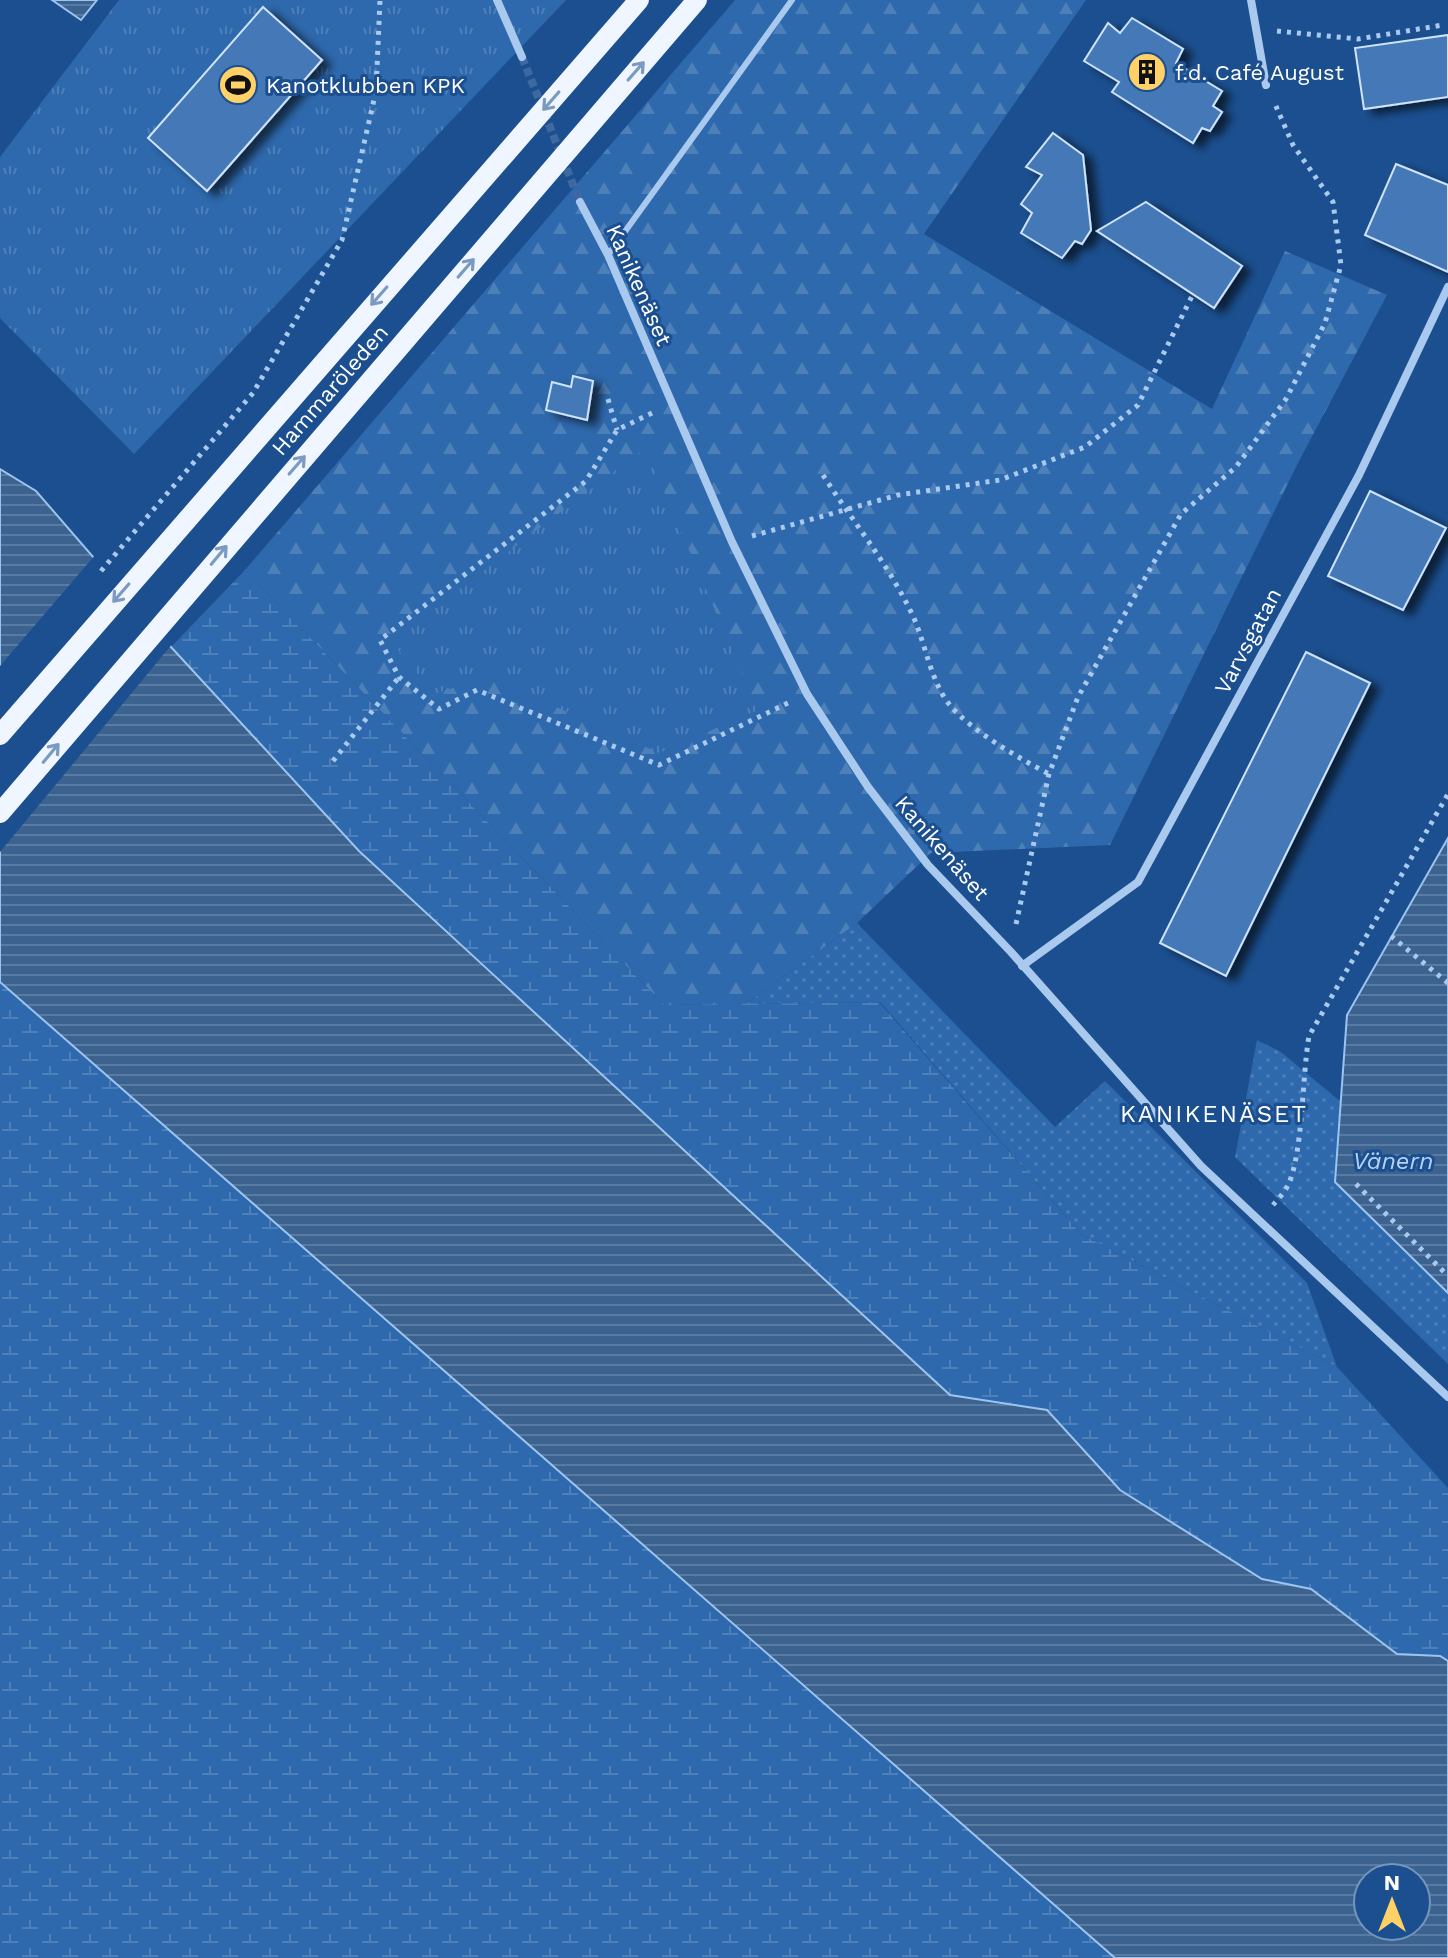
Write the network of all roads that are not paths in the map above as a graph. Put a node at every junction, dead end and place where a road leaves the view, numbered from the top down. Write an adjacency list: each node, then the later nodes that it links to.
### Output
1 (497, 0): 6 (street)
2 (639, 0): 11 (main road, Hammaröleden, one-way to 11)
3 (697, 0): 12 (main road, Hammaröleden, one-way to 3)
4 (792, 0): 9 (lane)
5 (1251, 0): 7 (street)
6 (522, 57)
7 (1266, 85)
8 (580, 202): 9 (street, Kanikenäset)
9 (608, 255): 13 (street, Kanikenäset)
10 (1448, 287): 13 (street, Varvsgatan)
11 (0, 735)
12 (0, 813)
13 (1022, 966): 14 (street, Kanikenäset)
14 (1448, 1397)

